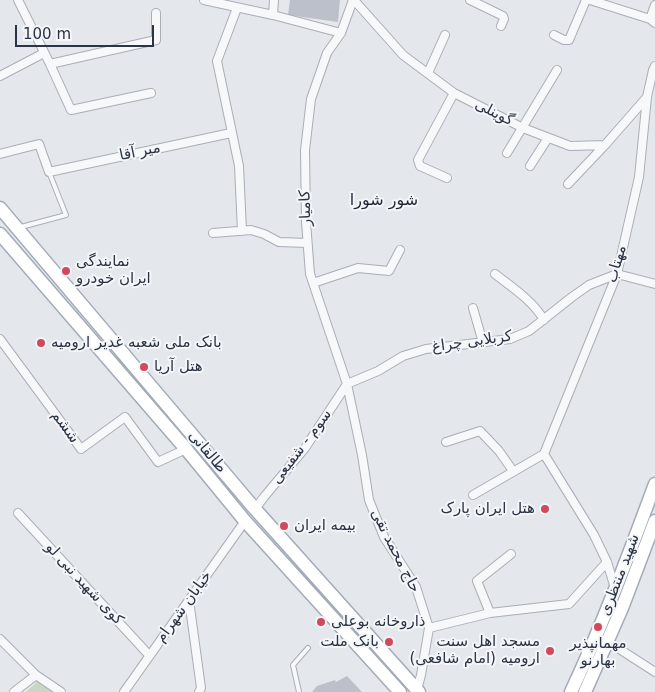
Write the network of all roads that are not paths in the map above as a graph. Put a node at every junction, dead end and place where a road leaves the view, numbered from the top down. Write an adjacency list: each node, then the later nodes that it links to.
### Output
1 (18, 0): 17 (street)
2 (204, 0): 9 (street)
3 (274, 0): 11 (street)
4 (353, 0): 14 (street, کامیار); 21 (street, گوینلی)
5 (470, 0): 13 (street)
6 (586, 0): 16 (street)
7 (590, 0): 12 (street)
8 (655, 5): 12 (street)
9 (237, 8): 11 (street); 27 (street)
10 (156, 13): 18 (street)
11 (272, 15): 14 (street)
12 (652, 21)
13 (501, 26)
14 (341, 33): 41 (street, کامیار)
15 (445, 35): 21 (street)
16 (554, 35)
17 (44, 53): 18 (street); 22 (street)
18 (50, 64): 24 (street)
19 (655, 66): 25 (street, مهتاب)
20 (557, 70): 26 (street)
21 (428, 73): 23 (street, گوینلی)
22 (0, 76)
23 (454, 92): 26 (street, گوینلی); 34 (street)
24 (151, 93)
25 (647, 97): 29 (street); 44 (street, مهتاب)
26 (523, 128): 28 (street, گوینلی); 30 (street)
27 (231, 133): 33 (street, میر آقا); 38 (street)
28 (548, 138): 29 (street, گوینلی); 32 (street)
29 (605, 145): 35 (street)
30 (507, 153)
31 (0, 154): 33 (street)
32 (530, 166)
33 (48, 172): 37 (lane)
34 (447, 178)
35 (568, 184)
36 (0, 208): 37 (main road, طالقانی)
37 (18, 228): 58 (main road, طالقانی)
38 (242, 231): 39 (street); 41 (street)
39 (213, 234)
40 (1, 237): 53 (main road, طالقانی)
41 (307, 243): 45 (street, کامیار)
42 (400, 250): 45 (street)
43 (495, 274): 48 (street)
44 (616, 274): 46 (street); 48 (street, کربلایی چراغ); 54 (street, مهتاب)
45 (313, 283): 51 (street, کامیار)
46 (655, 284)
47 (473, 308): 50 (street)
48 (544, 320): 50 (street, کربلایی چراغ)
49 (0, 339): 53 (street, ششم)
50 (483, 343): 51 (street, کربلایی چراغ)
51 (347, 384): 58 (street, سوم - شفیعی); 68 (street, حاج محمد تقی)
52 (446, 442): 55 (street)
53 (186, 450): 60 (main road, طالقانی)
54 (544, 454): 55 (street); 63 (street)
55 (513, 471): 57 (street)
56 (655, 484): 64 (main road, شهید منتظری)
57 (473, 495)
58 (256, 509): 60 (main road); 75 (main road, طالقانی)
59 (18, 513): 72 (street, کوی شهید نبی لو)
60 (245, 521): 65 (street, خیابان شهرام); 81 (main road, طالقانی)
61 (655, 521): 66 (main road, شهید منتظری)
62 (511, 554): 67 (street)
63 (607, 562): 64 (street); 67 (street)
64 (615, 590): 66 (main road, شهید منتظری)
65 (189, 600): 72 (street, خیابان شهرام); 79 (street)
66 (615, 607): 70 (main road, شهید منتظری); 82 (main road, شهید منتظری)
67 (490, 613): 68 (street)
68 (429, 628): 75 (street)
69 (0, 639): 74 (street)
70 (608, 641): 73 (street); 83 (main road, شهید منتظری)
71 (308, 648): 80 (lane)
72 (150, 655): 78 (street, خیابان شهرام)
73 (655, 672)
74 (36, 675): 76 (street); 77 (street)
75 (418, 691)
76 (14, 692)
77 (62, 692)
78 (124, 692)
79 (199, 692)
80 (299, 692)
81 (400, 692)
82 (571, 692)
83 (585, 692)

